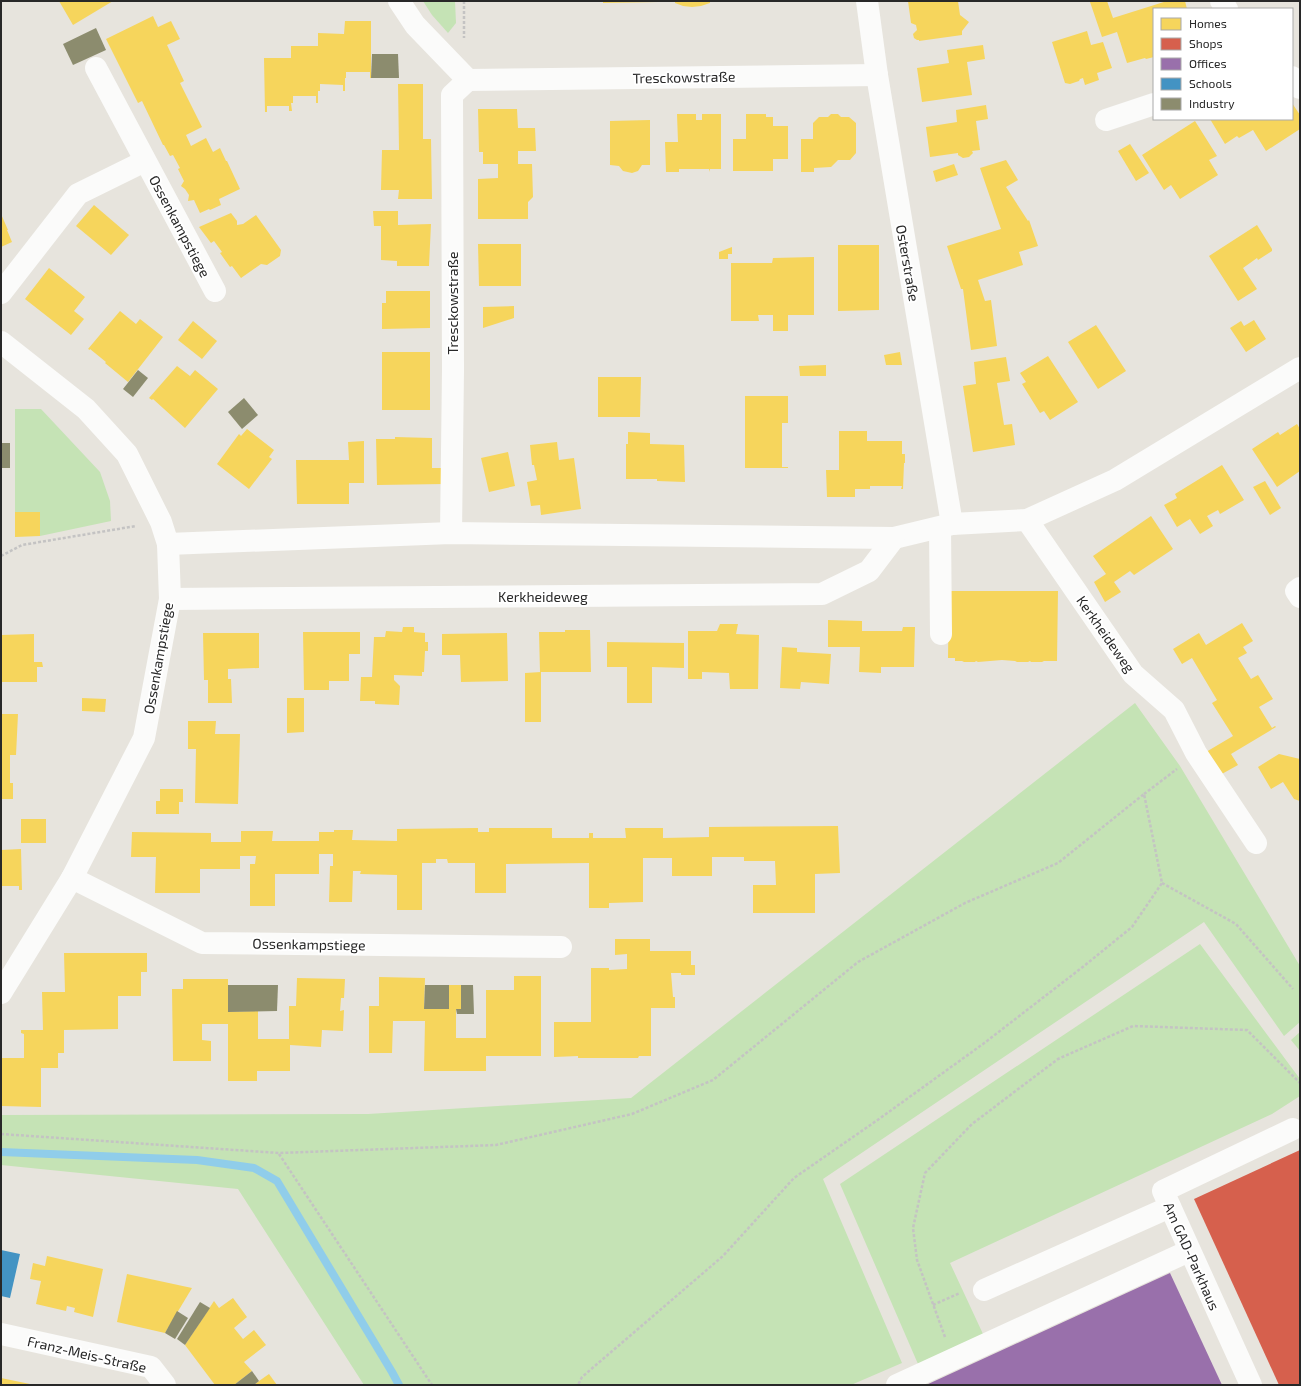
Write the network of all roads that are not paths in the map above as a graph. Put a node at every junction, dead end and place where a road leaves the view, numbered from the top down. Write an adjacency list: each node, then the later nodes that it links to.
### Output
1 (399, 1): 6 (street)
2 (867, 1): 4 (street, Osterstraße)
3 (96, 68): 10 (street, Ossenkampstiege)
4 (876, 75): 6 (street, Tresckowstraße); 16 (street, Osterstraße)
5 (1293, 78): 7 (street)
6 (468, 80): 17 (street, Tresckowstraße)
7 (1300, 88)
8 (1153, 104): 9 (street)
9 (1106, 120)
10 (145, 161): 11 (street, Ossenkampstiege); 12 (street, Ossenkampstiege)
11 (215, 291)
12 (1, 293)
13 (1, 342): 19 (street, Ossenkampstiege)
14 (1300, 368): 15 (street)
15 (1027, 520): 16 (street); 24 (street, Kerkheideweg)
16 (946, 526): 18 (street); 23 (street)
17 (451, 533): 18 (street); 19 (street)
18 (894, 538): 22 (street, Kerkheideweg)
19 (168, 544): 22 (street, Ossenkampstiege)
20 (1300, 588): 21 (street)
21 (1300, 597)
22 (170, 599): 25 (street, Ossenkampstiege)
23 (941, 634)
24 (1256, 843)
25 (72, 878): 26 (street, Ossenkampstiege); 27 (street, Ossenkampstiege)
26 (561, 947)
27 (1, 993)
28 (1293, 1129): 29 (street, Am GAD-Parkhaus)
29 (1170, 1206): 30 (street, Am GAD-Parkhaus); 31 (street)
30 (1189, 1251): 34 (street); 35 (street, Am GAD-Parkhaus)
31 (984, 1290)
32 (1, 1334): 33 (street, Franz-Meis-Straße)
33 (165, 1385)
34 (897, 1385)
35 (1251, 1385)

